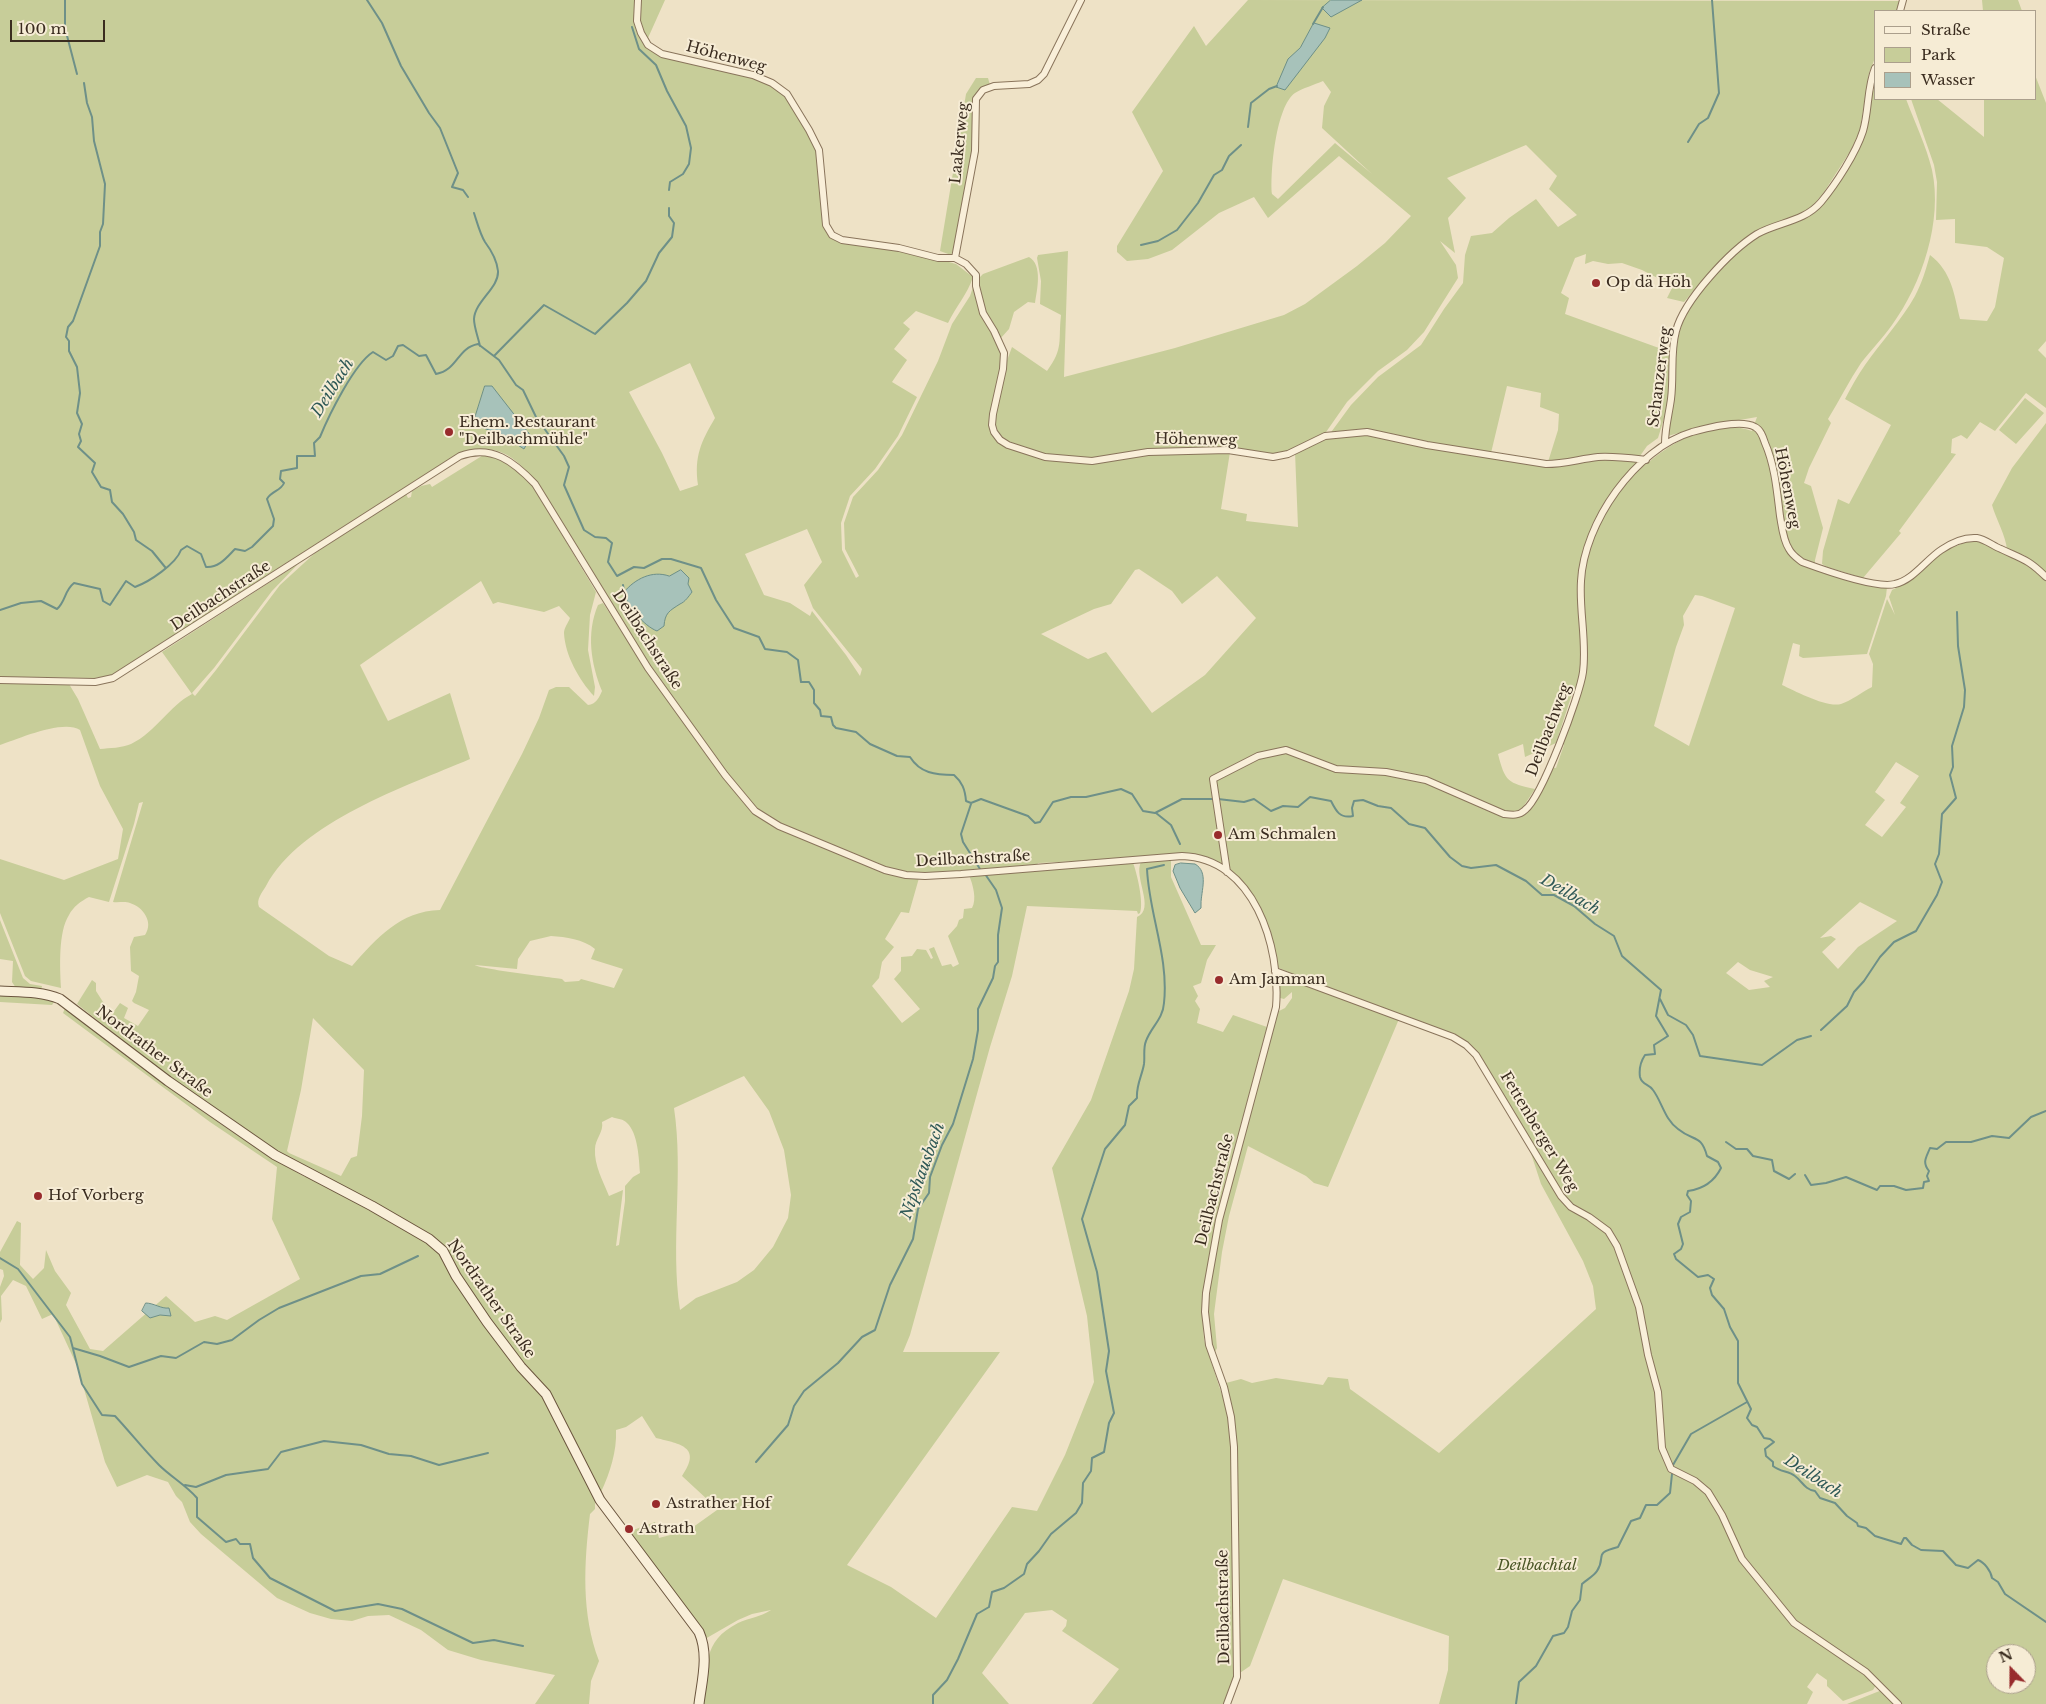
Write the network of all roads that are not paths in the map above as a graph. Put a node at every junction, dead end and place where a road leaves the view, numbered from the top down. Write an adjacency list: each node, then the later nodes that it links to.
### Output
1 (638, 0): 4 (street, Höhenweg)
2 (1081, 0): 4 (street, Laakerweg)
3 (1874, 73): 5 (street, Schanzerweg)
4 (955, 258): 6 (street, Höhenweg)
5 (1665, 444): 6 (street, Höhenweg); 7 (street, Höhenweg)
6 (1646, 460): 9 (street, Deilbachweg)
7 (2046, 577)
8 (0, 680): 9 (street, Deilbachstraße)
9 (1227, 872): 10 (street, Deilbachstraße)
10 (1275, 971): 13 (street, Deilbachstraße); 14 (street, Fettenberger Weg)
11 (0, 991): 12 (main road, Nordrather Straße)
12 (699, 1704)
13 (1226, 1704)
14 (1898, 1704)

